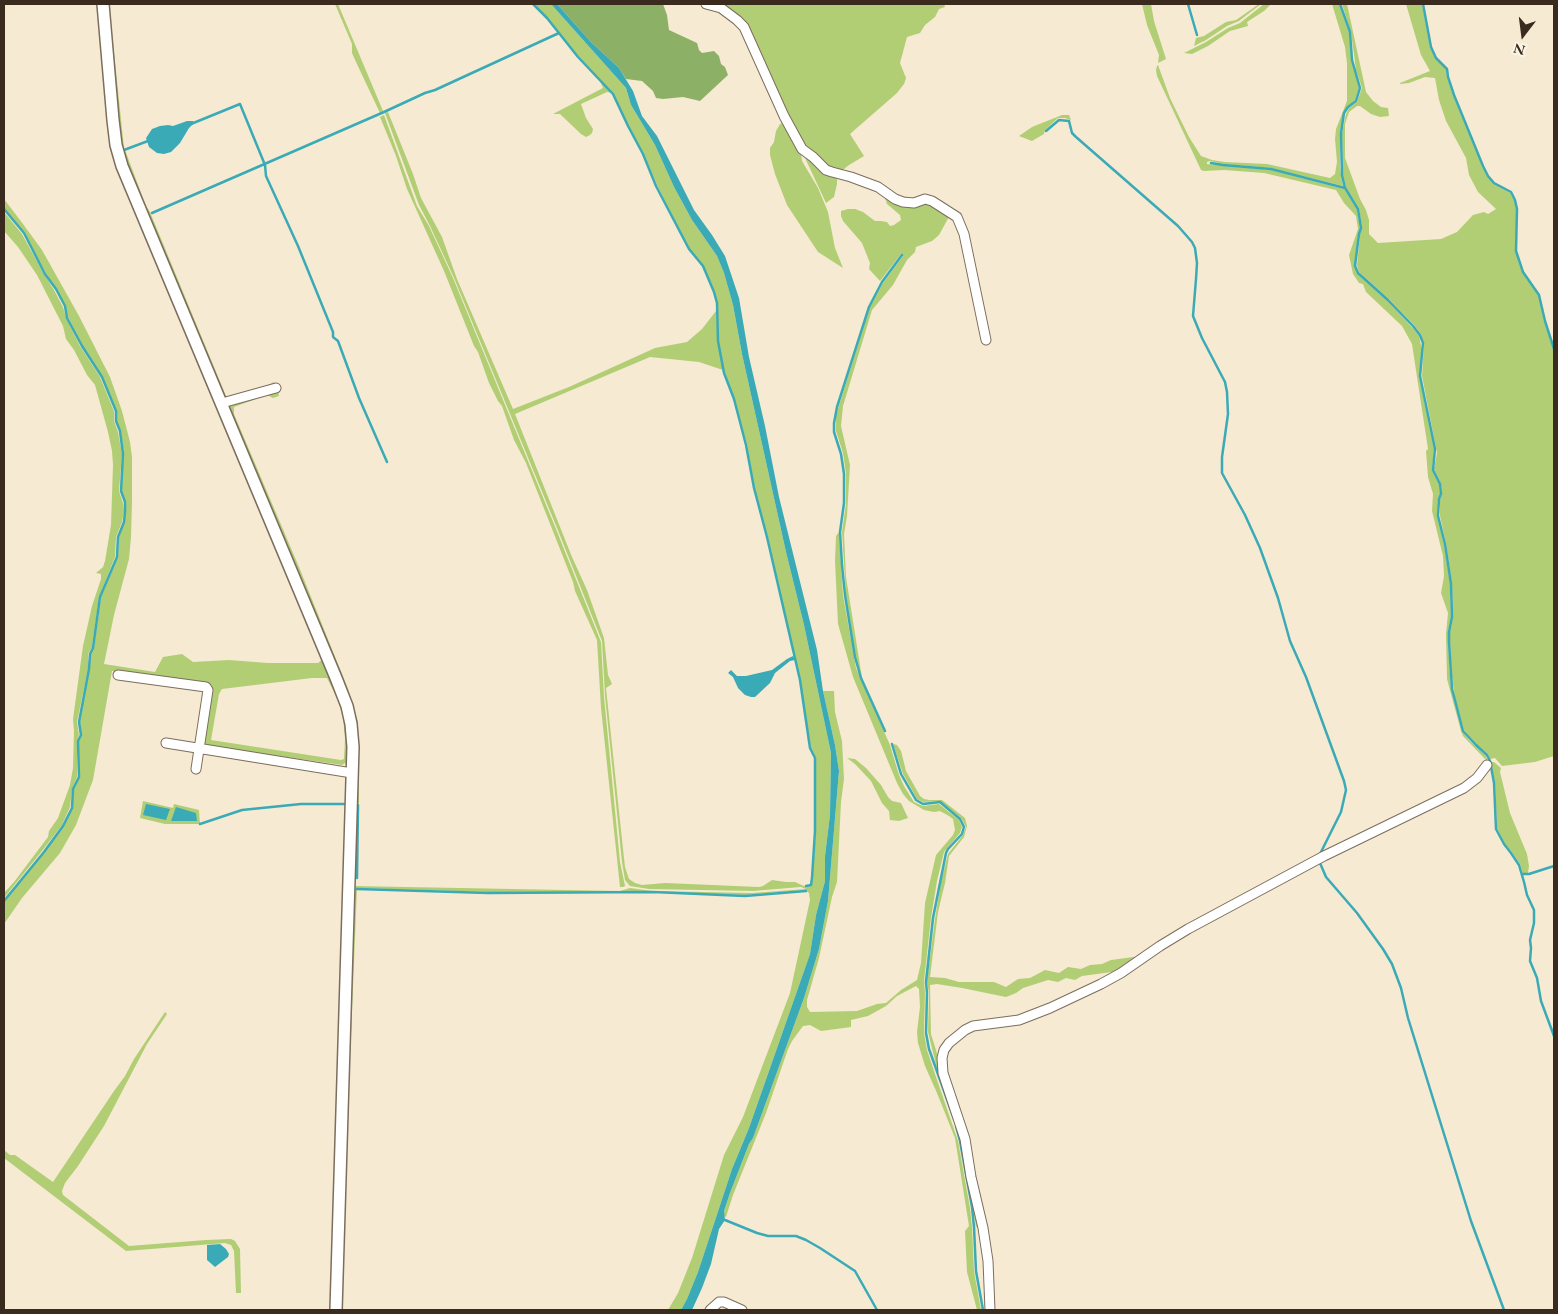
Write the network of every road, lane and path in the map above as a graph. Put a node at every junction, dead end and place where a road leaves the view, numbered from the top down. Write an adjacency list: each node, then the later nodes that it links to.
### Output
1 (102, 4): 5 (street)
2 (706, 4): 3 (street)
3 (986, 340)
4 (276, 388): 5 (street)
5 (222, 404): 11 (street)
6 (118, 675): 8 (street)
7 (166, 743): 8 (street)
8 (199, 748): 10 (street); 11 (street)
9 (1486, 765): 15 (street)
10 (196, 769)
11 (352, 773): 12 (street)
12 (336, 1310)
13 (710, 1310): 14 (street)
14 (742, 1310)
15 (990, 1310)

